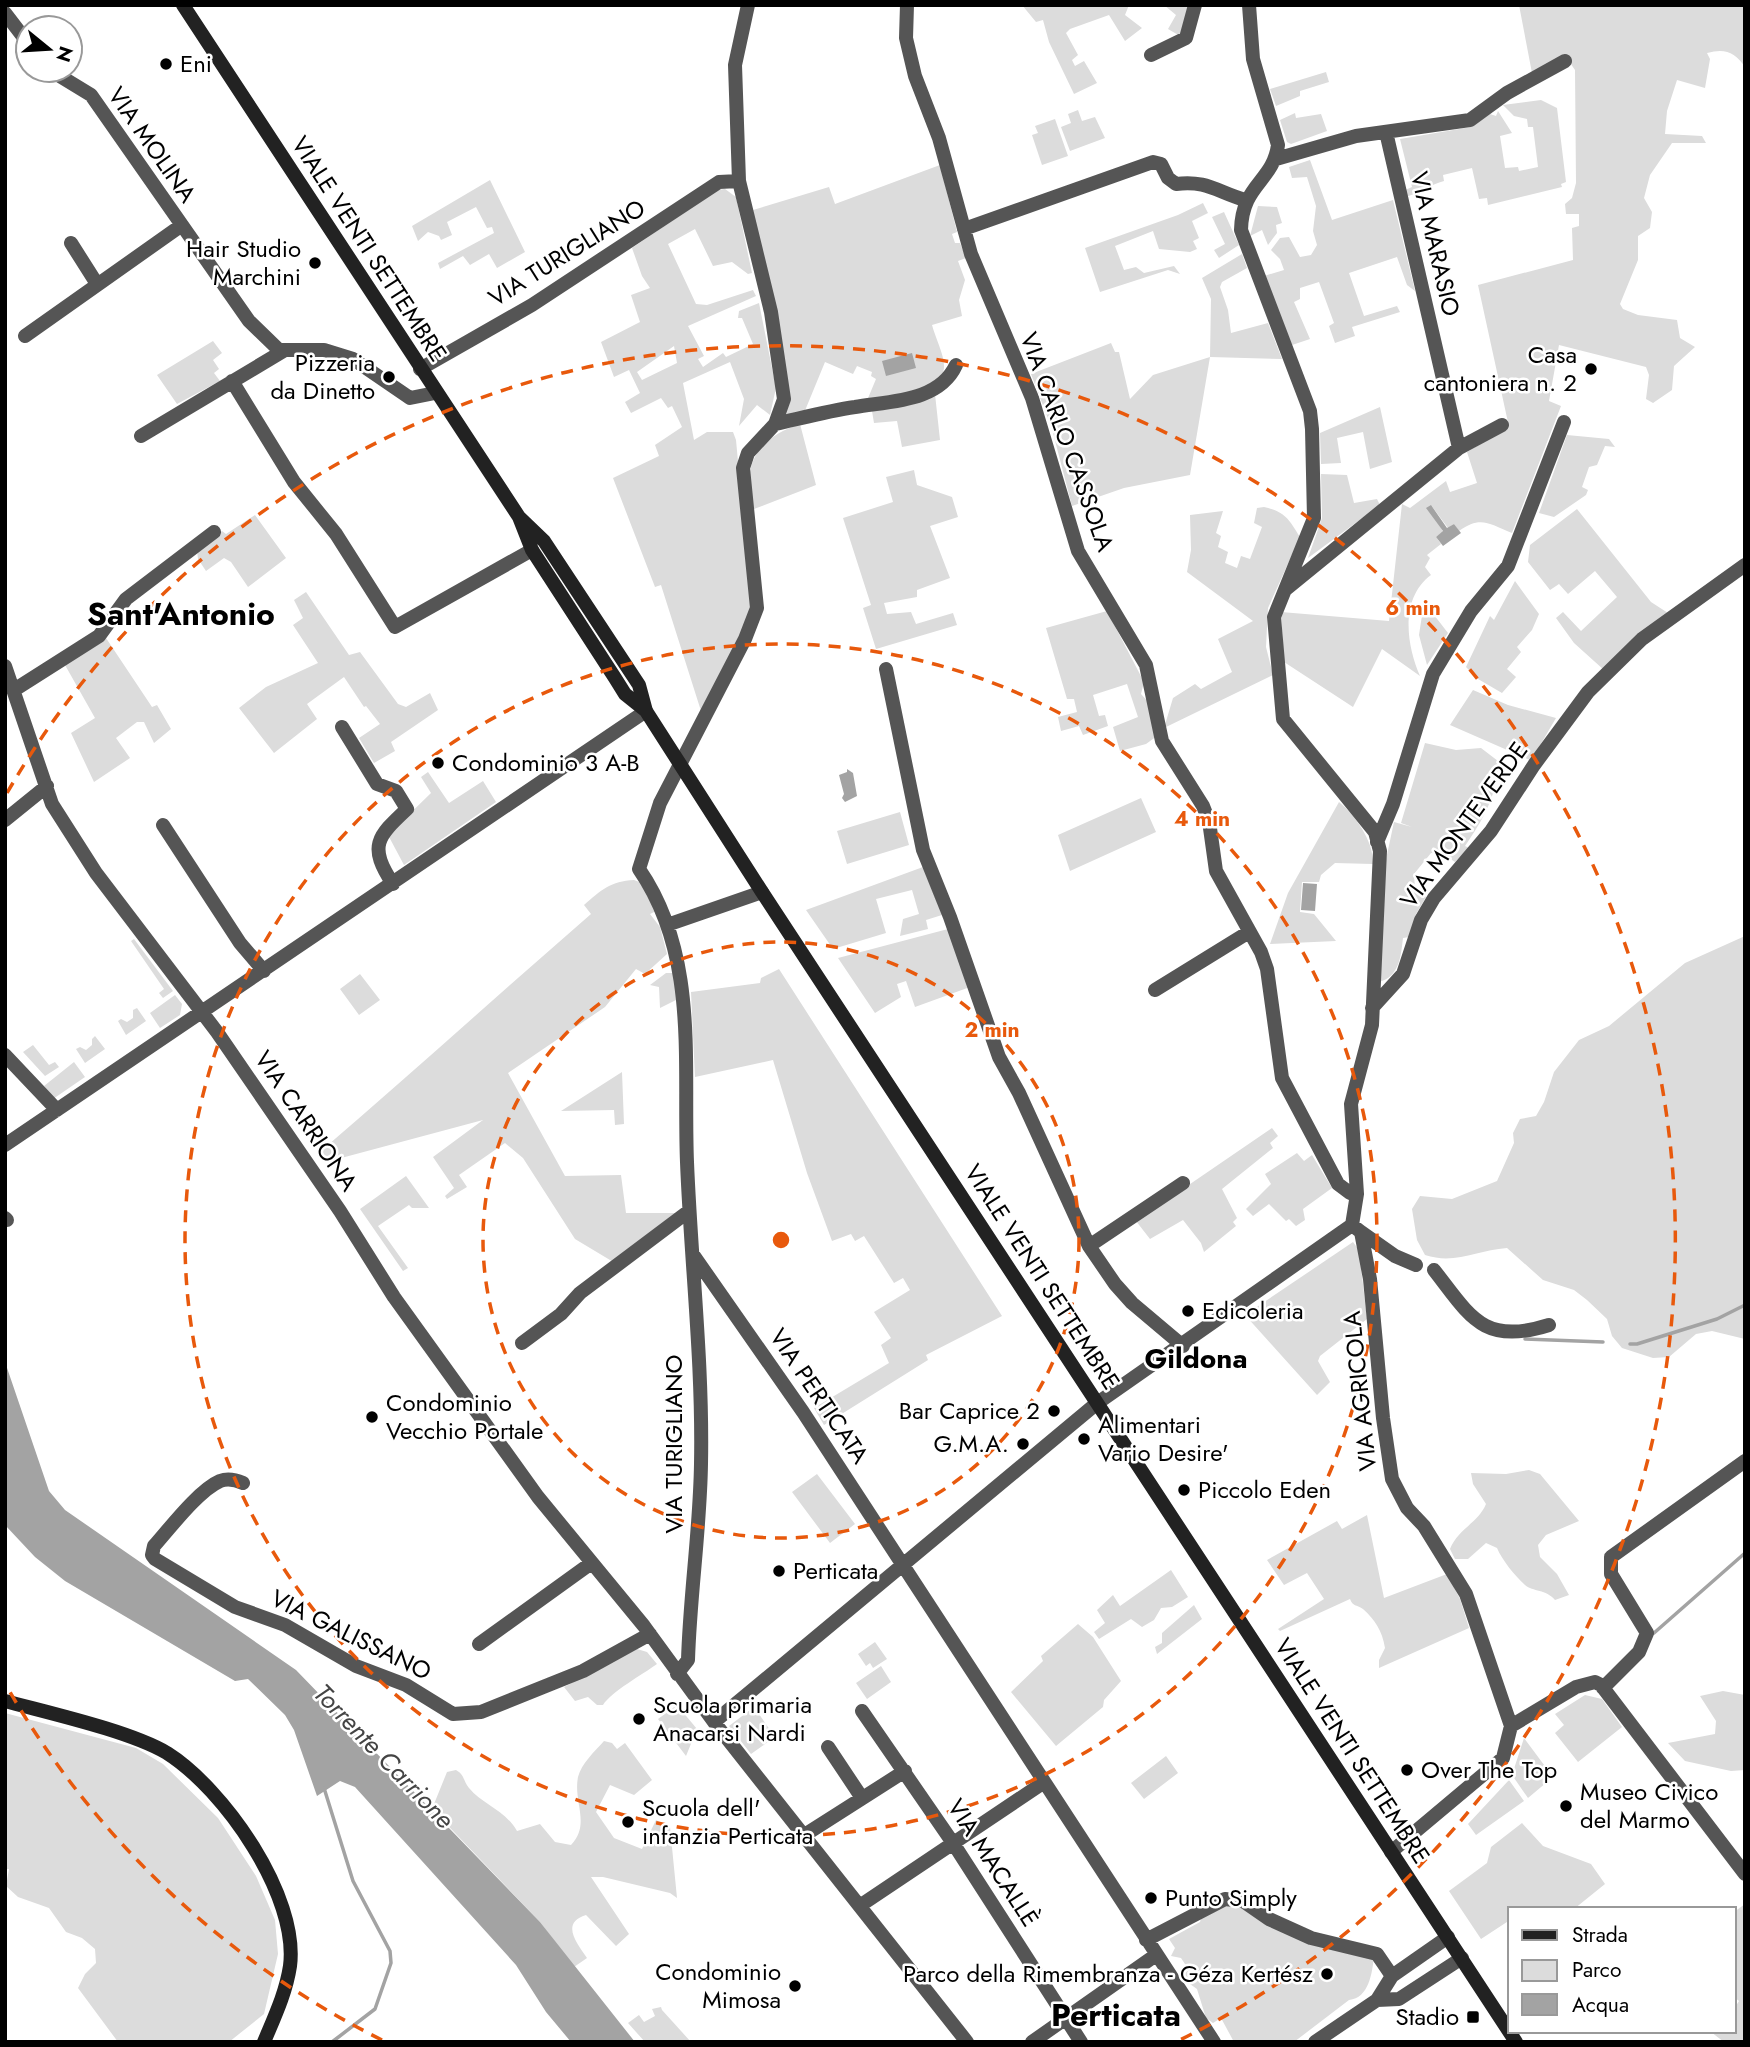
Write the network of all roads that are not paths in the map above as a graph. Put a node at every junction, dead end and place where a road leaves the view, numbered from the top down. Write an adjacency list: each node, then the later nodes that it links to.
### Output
1 (183, 5): 20 (main road, VIALE VENTI SETTEMBRE)
2 (748, 5): 11 (street)
3 (907, 5): 14 (street, VIA CARLO CASSOLA)
4 (1195, 5): 6 (street)
5 (1249, 5): 10 (street)
6 (1151, 55)
7 (1565, 61): 9 (street)
8 (72, 84): 13 (street, VIA MOLINA)
9 (1386, 132): 10 (street); 27 (street, VIA MARASIO)
10 (1276, 159): 12 (street)
11 (739, 181): 20 (street, VIA TURIGLIANO); 24 (street)
12 (1245, 200): 14 (street); 32 (street)
13 (182, 225): 16 (street, VIA MOLINA); 18 (street, VIA MOLINA)
14 (964, 229): 46 (street, VIA CARLO CASSOLA)
15 (71, 243): 16 (street)
16 (97, 284): 17 (street, VIA MOLINA)
17 (25, 336)
18 (285, 350): 21 (street); 22 (street)
19 (956, 365): 24 (street)
20 (420, 369): 22 (main road, VIALE VENTI SETTEMBRE)
21 (232, 380): 26 (street); 30 (street)
22 (435, 393): 28 (main road, VIALE VENTI SETTEMBRE)
23 (1564, 422): 42 (street)
24 (775, 424): 38 (street, VIA TURIGLIANO)
25 (1502, 425): 27 (street)
26 (141, 436)
27 (1459, 448): 32 (street)
28 (519, 517): 30 (main road, VIALE VENTI SETTEMBRE); 36 (main road, VIALE VENTI SETTEMBRE)
29 (214, 531): 35 (street)
30 (532, 551): 36 (main road, VIALE VENTI SETTEMBRE)
31 (1745, 565): 49 (street, VIA MONTEVERDE)
32 (1283, 591): 42 (street)
33 (5, 666): 35 (street, VIA CARRIONA)
34 (886, 669): 58 (street)
35 (14, 690): 39 (street, VIA CARRIONA)
36 (646, 711): 38 (main road, VIALE VENTI SETTEMBRE); 43 (street)
37 (342, 727): 43 (street)
38 (680, 764): 44 (main road, VIALE VENTI SETTEMBRE); 45 (street, VIA TURIGLIANO)
39 (47, 786): 40 (street); 50 (street, VIA CARRIONA)
40 (5, 820)
41 (163, 825): 47 (street)
42 (1377, 842): 49 (street)
43 (393, 884): 47 (street)
44 (762, 892): 45 (street); 65 (main road, VIALE VENTI SETTEMBRE)
45 (667, 925): 56 (street, VIA TURIGLIANO)
46 (1249, 932): 48 (street); 55 (street, VIA CARLO CASSOLA)
47 (264, 971): 50 (street)
48 (1155, 990)
49 (1372, 1008): 55 (street)
50 (203, 1013): 52 (street); 68 (street, VIA CARRIONA)
51 (5, 1055): 52 (street)
52 (57, 1110): 53 (street)
53 (5, 1145)
54 (1183, 1183): 58 (street)
55 (1357, 1194): 57 (street)
56 (689, 1211): 59 (street, VIA TURIGLIANO); 63 (street)
57 (1356, 1228): 60 (street); 64 (street); 77 (street, VIA AGRICOLA)
58 (1089, 1247): 64 (street)
59 (694, 1255): 69 (street, VIA PERTICATA); 72 (street, VIA TURIGLIANO)
60 (1416, 1265)
61 (1434, 1270): 62 (street)
62 (1549, 1325)
63 (522, 1343)
64 (1182, 1346): 65 (street)
65 (1096, 1404): 69 (street); 84 (main road, VIALE VENTI SETTEMBRE)
66 (1745, 1461): 73 (street)
67 (243, 1483): 70 (street, VIA GALISSANO)
68 (590, 1564): 70 (street, VIA CARRIONA); 71 (street)
69 (903, 1565): 76 (street); 80 (street, VIA PERTICATA)
70 (650, 1634): 72 (street, VIA CARRIONA)
71 (479, 1644)
72 (677, 1674): 76 (street, VIA CARRIONA)
73 (1603, 1688): 77 (street); 85 (street)
74 (5, 1701): 95 (main road)
75 (862, 1711): 79 (street, VIA MACALLÈ)
76 (713, 1722): 82 (street, VIA CARRIONA)
77 (1511, 1726): 84 (street)
78 (828, 1747): 81 (street)
79 (905, 1770): 81 (street); 83 (street, VIA MACALLÈ)
80 (1044, 1783): 83 (street); 88 (street, VIA PERTICATA)
81 (862, 1798): 82 (street)
82 (803, 1836): 86 (street, VIA CARRIONA)
83 (953, 1843): 86 (street); 93 (street, VIA MACALLÈ)
84 (1391, 1852): 87 (main road, VIALE VENTI SETTEMBRE)
85 (1745, 1874)
86 (861, 1905): 96 (street, VIA CARRIONA)
87 (1448, 1937): 90 (main road, VIALE VENTI SETTEMBRE); 91 (street)
88 (1146, 1940): 89 (street, VIA PERTICATA); 91 (street)
89 (1156, 1955): 93 (street); 99 (street, VIA PERTICATA)
90 (1462, 1958): 92 (street); 94 (main road, VIALE VENTI SETTEMBRE)
91 (1391, 1976): 92 (street)
92 (1377, 2000): 100 (street)
93 (1066, 2018): 97 (street); 98 (street, VIA MACALLÈ)
94 (1508, 2030)
95 (264, 2042)
96 (967, 2042)
97 (1032, 2042)
98 (1081, 2042)
99 (1214, 2042)
100 (1315, 2042)

